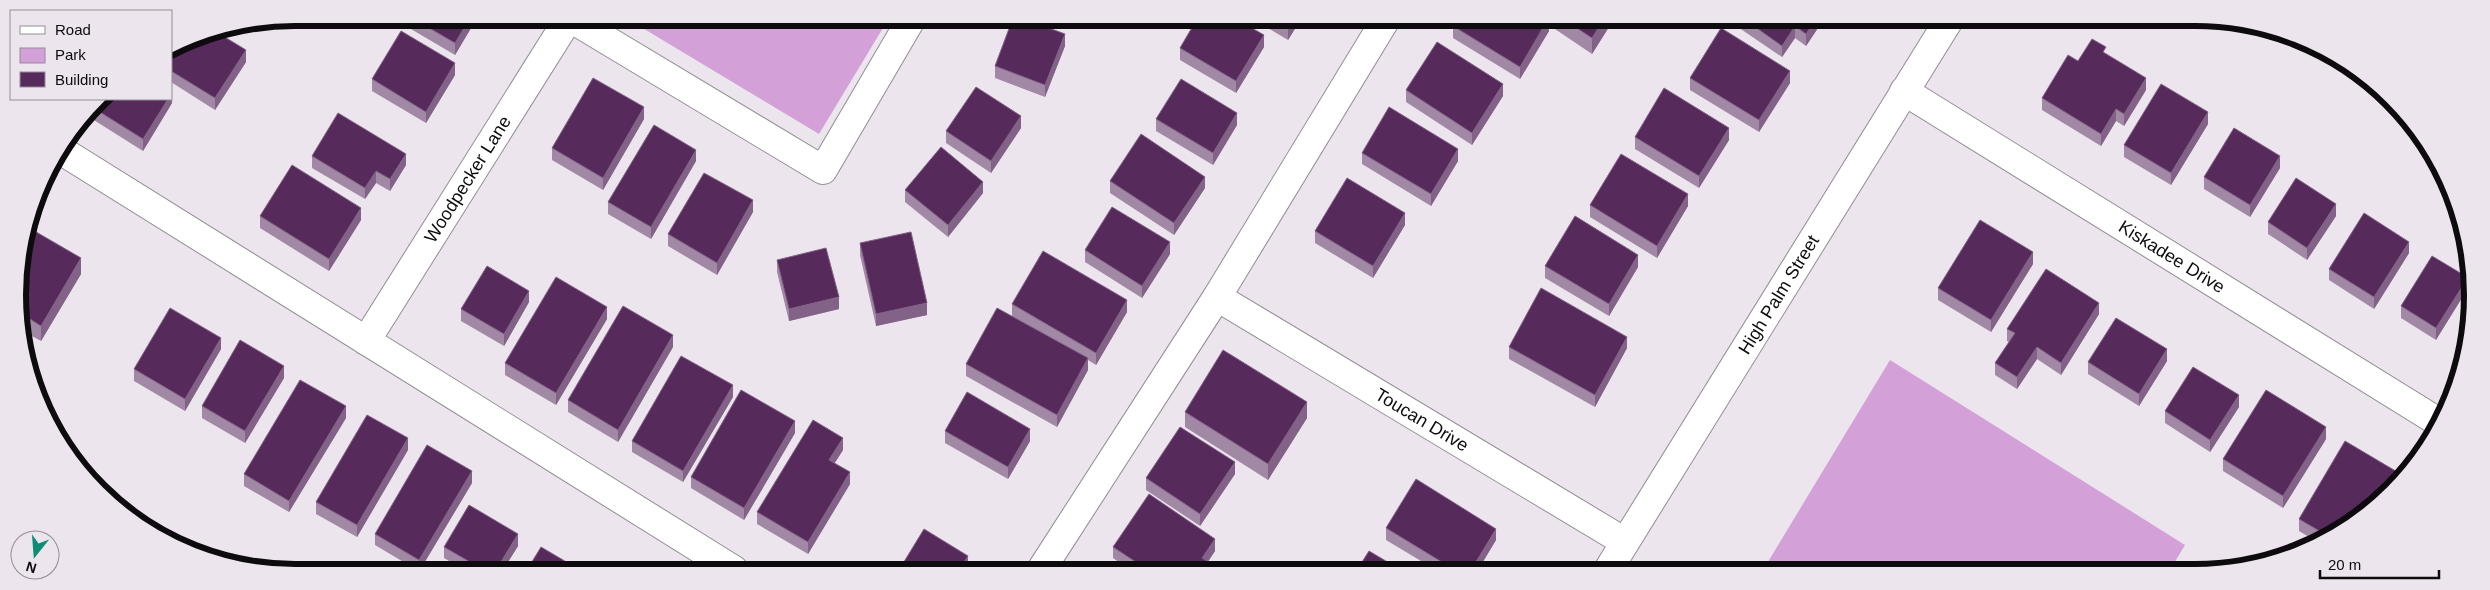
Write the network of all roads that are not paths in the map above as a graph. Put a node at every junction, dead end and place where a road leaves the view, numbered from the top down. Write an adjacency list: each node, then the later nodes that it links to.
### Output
1 (565, 26): 9 (street, Woodpecker Lane)
2 (583, 26): 3 (street)
3 (907, 26)
4 (1382, 26): 8 (street)
5 (1945, 26): 6 (street, High Palm Street)
6 (1904, 91): 10 (street, Kiskadee Drive); 11 (street, High Palm Street)
7 (67, 154): 9 (street)
8 (1217, 297): 11 (street, Toucan Drive); 13 (street)
9 (366, 341): 12 (street)
10 (2434, 418)
11 (1626, 542): 14 (street, High Palm Street)
12 (724, 564)
13 (1045, 564)
14 (1612, 564)

